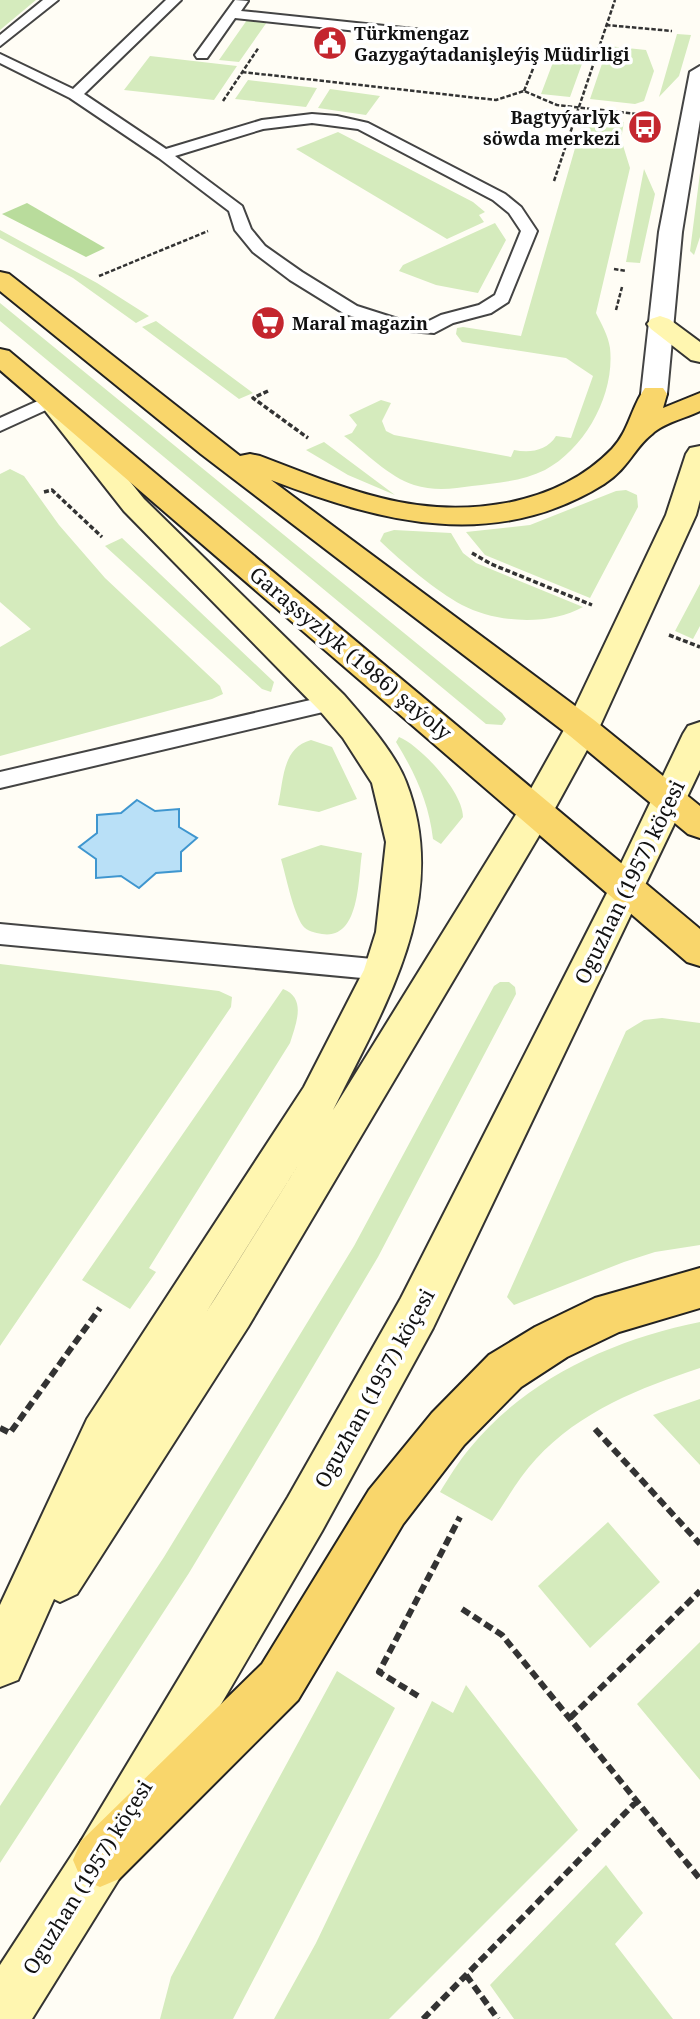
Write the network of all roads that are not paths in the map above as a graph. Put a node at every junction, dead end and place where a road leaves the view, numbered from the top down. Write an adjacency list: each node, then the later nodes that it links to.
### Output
1 (51, 0): 6 (lane)
2 (174, 0): 10 (lane)
3 (242, 0): 4 (lane)
4 (232, 14): 5 (lane); 7 (lane)
5 (424, 34)
6 (0, 42)
7 (202, 55)
8 (0, 58): 10 (lane)
9 (700, 72): 13 (street)
10 (75, 95): 11 (lane)
11 (164, 155): 11 (lane)
12 (0, 279): 21 (main road)
13 (660, 324): 14 (main road); 16 (street)
14 (700, 354)
15 (0, 357): 17 (main road, Garaşsyzlyk (1986) şaýoly)
16 (654, 394): 20 (main road)
17 (51, 401): 19 (lane); 23 (main road); 27 (main road, Garaşsyzlyk (1986) şaýoly)
18 (700, 401): 20 (main road)
19 (0, 425)
20 (643, 427): 21 (main road)
21 (211, 448): 24 (main road)
22 (700, 454): 24 (main road)
23 (332, 703): 26 (lane); 32 (main road)
24 (582, 728): 27 (main road); 28 (main road)
25 (700, 734): 28 (main road, Oguzhan (1957) köçesi)
26 (0, 780)
27 (536, 812): 29 (main road, Garaşsyzlyk (1986) şaýoly); 35 (main road)
28 (685, 812): 29 (main road, Oguzhan (1957) köçesi)
29 (627, 889): 31 (main road, Garaşsyzlyk (1986) şaýoly); 36 (main road, Oguzhan (1957) köçesi)
30 (0, 934): 32 (lane)
31 (700, 951)
32 (383, 970): 34 (main road)
33 (700, 1288): 36 (main road)
34 (0, 1662)
35 (0, 1670)
36 (100, 1860): 37 (main road, Oguzhan (1957) köçesi)
37 (0, 2017)

